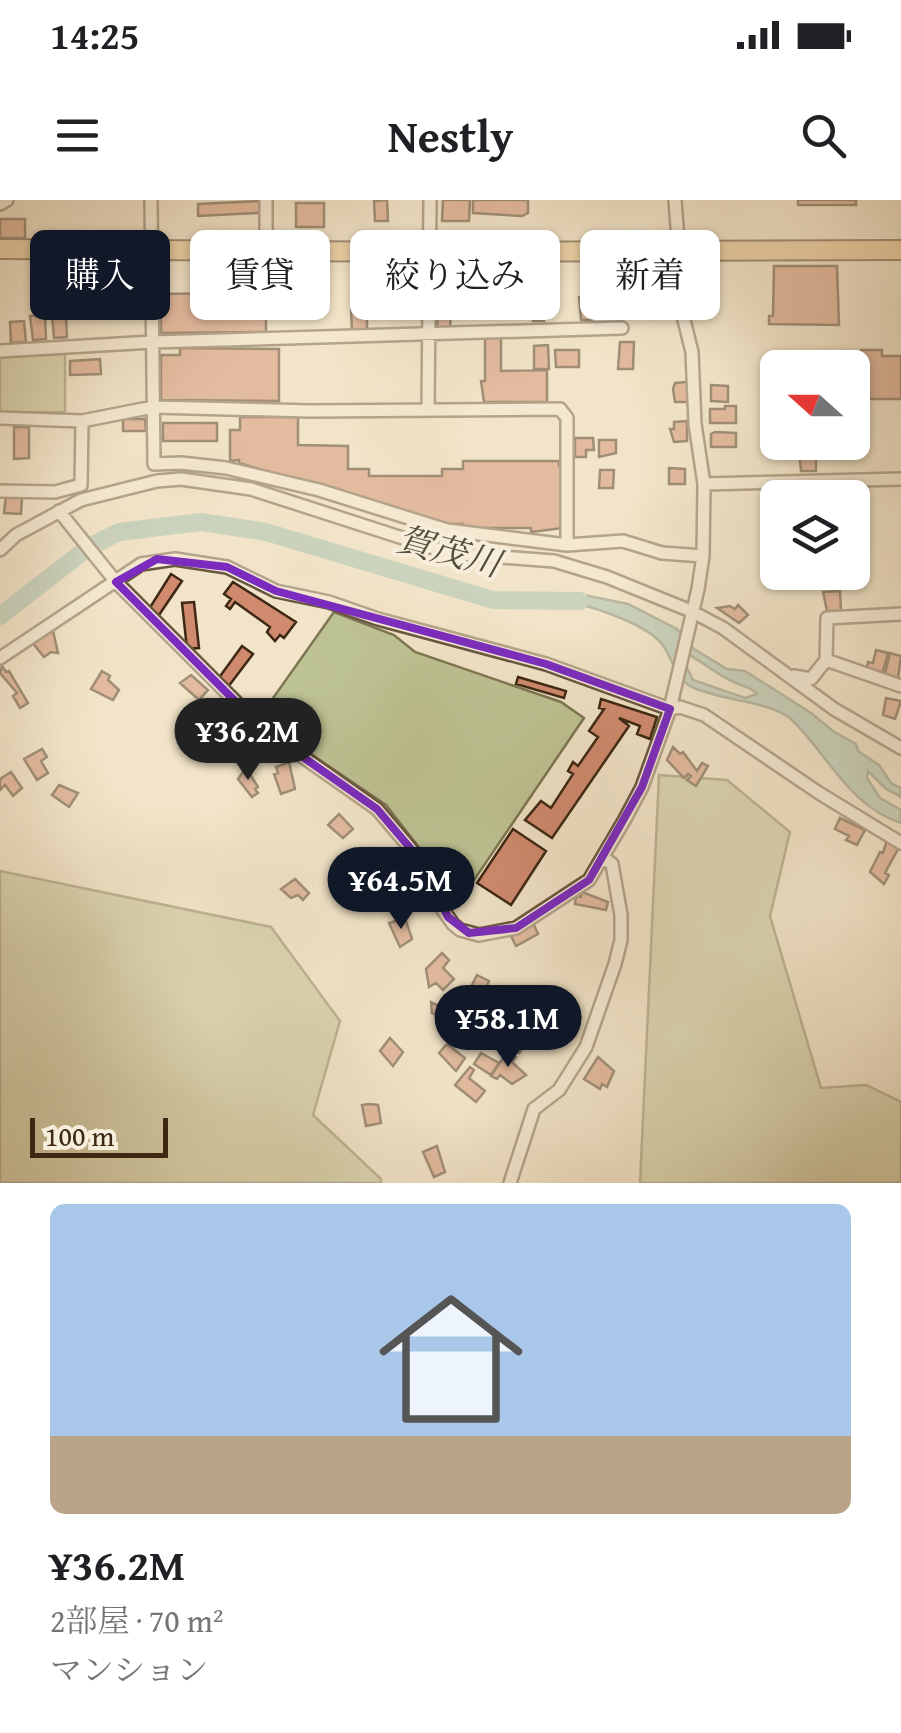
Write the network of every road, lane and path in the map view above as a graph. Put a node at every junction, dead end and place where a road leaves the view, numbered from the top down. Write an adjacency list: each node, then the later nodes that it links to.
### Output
1 (7, 200): 6 (street)
2 (151, 200): 7 (street)
3 (266, 200): 8 (street)
4 (430, 200): 9 (street)
5 (676, 200): 10 (street)
6 (0, 204)
7 (152, 230)
8 (266, 230)
9 (429, 230)
10 (678, 230)
11 (0, 249): 12 (highway)
12 (30, 249)
13 (720, 249): 14 (highway)
14 (901, 250)
15 (152, 320): 20 (street)
16 (428, 320): 19 (street)
17 (684, 320): 27 (street)
18 (622, 328): 19 (street)
19 (428, 333): 20 (street); 23 (street)
20 (152, 342): 21 (street); 22 (street)
21 (0, 352)
22 (154, 406): 23 (street); 25 (street); 30 (street)
23 (428, 408): 30 (street)
24 (0, 418): 25 (street)
25 (82, 421): 28 (street)
26 (901, 478): 27 (street)
27 (704, 484): 32 (street)
28 (0, 491)
29 (63, 514): 31 (street); 33 (street); 35 (street)
30 (567, 545): 32 (street)
31 (0, 550)
32 (703, 556): 35 (street)
33 (114, 580): 36 (street); 40 (street); 43 (street)
34 (901, 614): 37 (street)
35 (690, 615): 38 (street); 40 (street)
36 (0, 658)
37 (826, 660): 38 (street); 39 (street)
38 (786, 674): 41 (street)
39 (901, 686)
40 (671, 705): 42 (street); 43 (street)
41 (901, 748)
42 (901, 843)
43 (604, 858): 44 (street)
44 (510, 1183)

